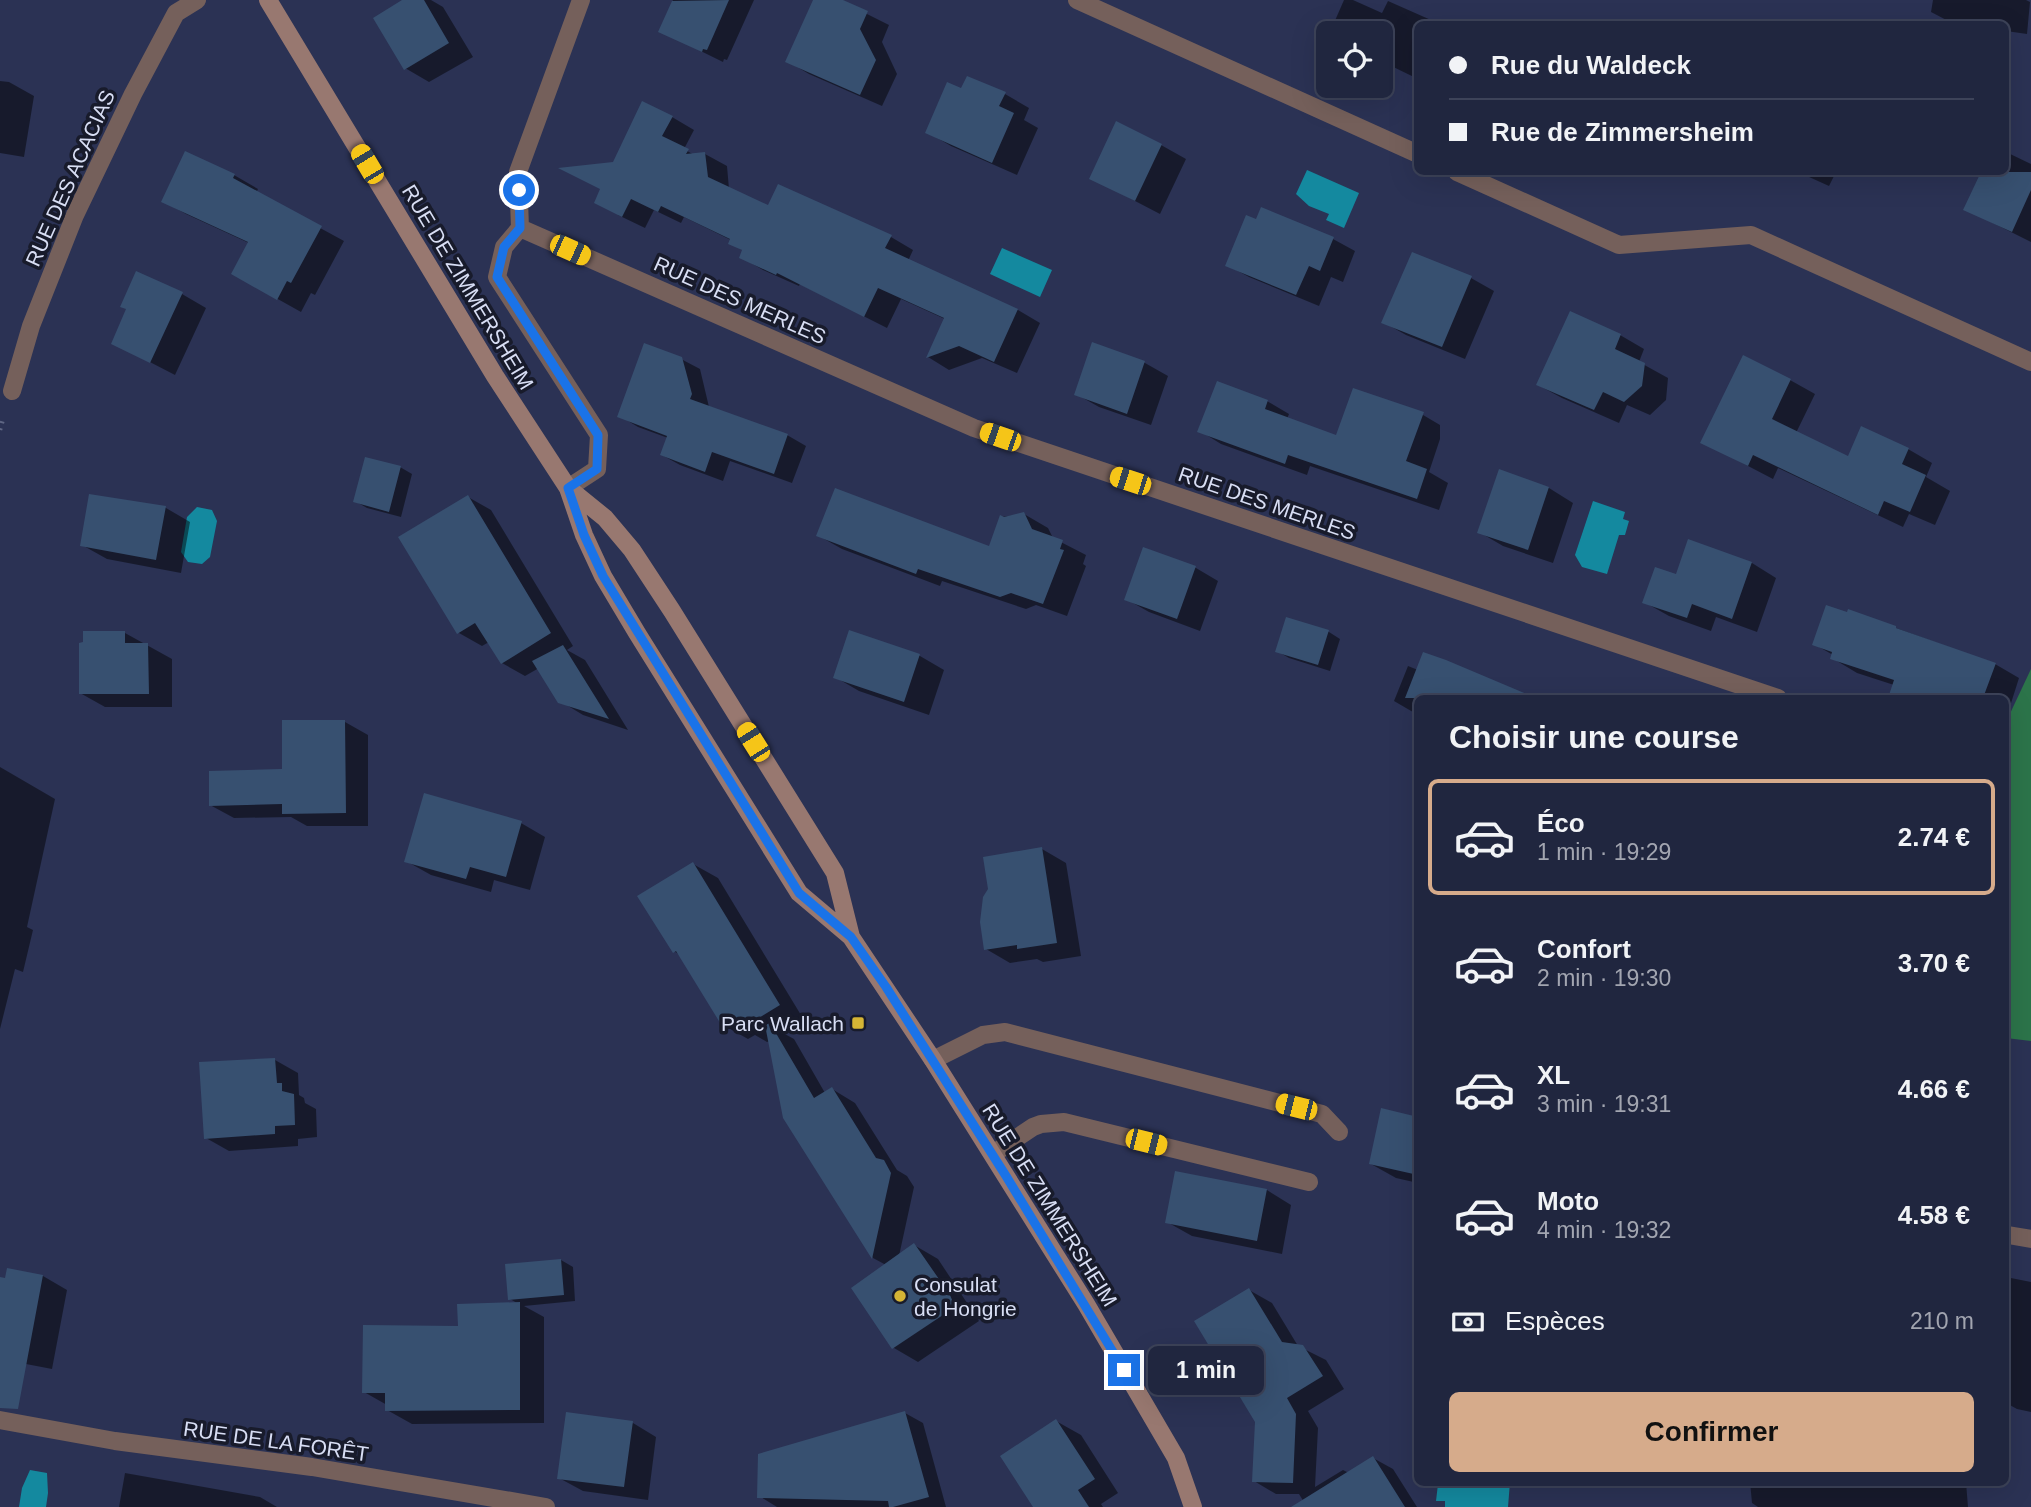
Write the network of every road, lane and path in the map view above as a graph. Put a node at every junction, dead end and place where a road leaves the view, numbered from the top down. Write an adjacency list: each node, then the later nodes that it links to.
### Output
1 (197, 0): 9 (street, RUE DES ACACIAS)
2 (268, 0): 10 (main road, RUE DE ZIMMERSHEIM)
3 (581, 0): 7 (street)
4 (1077, 0): 5 (street)
5 (1414, 152)
6 (1464, 175): 8 (street)
7 (520, 228): 10 (street); 11 (street, RUE DES MERLES)
8 (2031, 362)
9 (12, 391)
10 (568, 488): 12 (main road, RUE DE ZIMMERSHEIM); 12 (main road, RUE DE ZIMMERSHEIM)
11 (1769, 695)
12 (851, 937): 13 (main road, RUE DE ZIMMERSHEIM)
13 (933, 1060): 14 (street); 15 (main road, RUE DE ZIMMERSHEIM)
14 (1339, 1132)
15 (993, 1154): 16 (street); 21 (main road, RUE DE ZIMMERSHEIM)
16 (1309, 1182)
17 (2009, 1235): 18 (street)
18 (2031, 1239)
19 (0, 1420): 20 (street, RUE DE LA FORÊT)
20 (546, 1507)
21 (1193, 1507)

